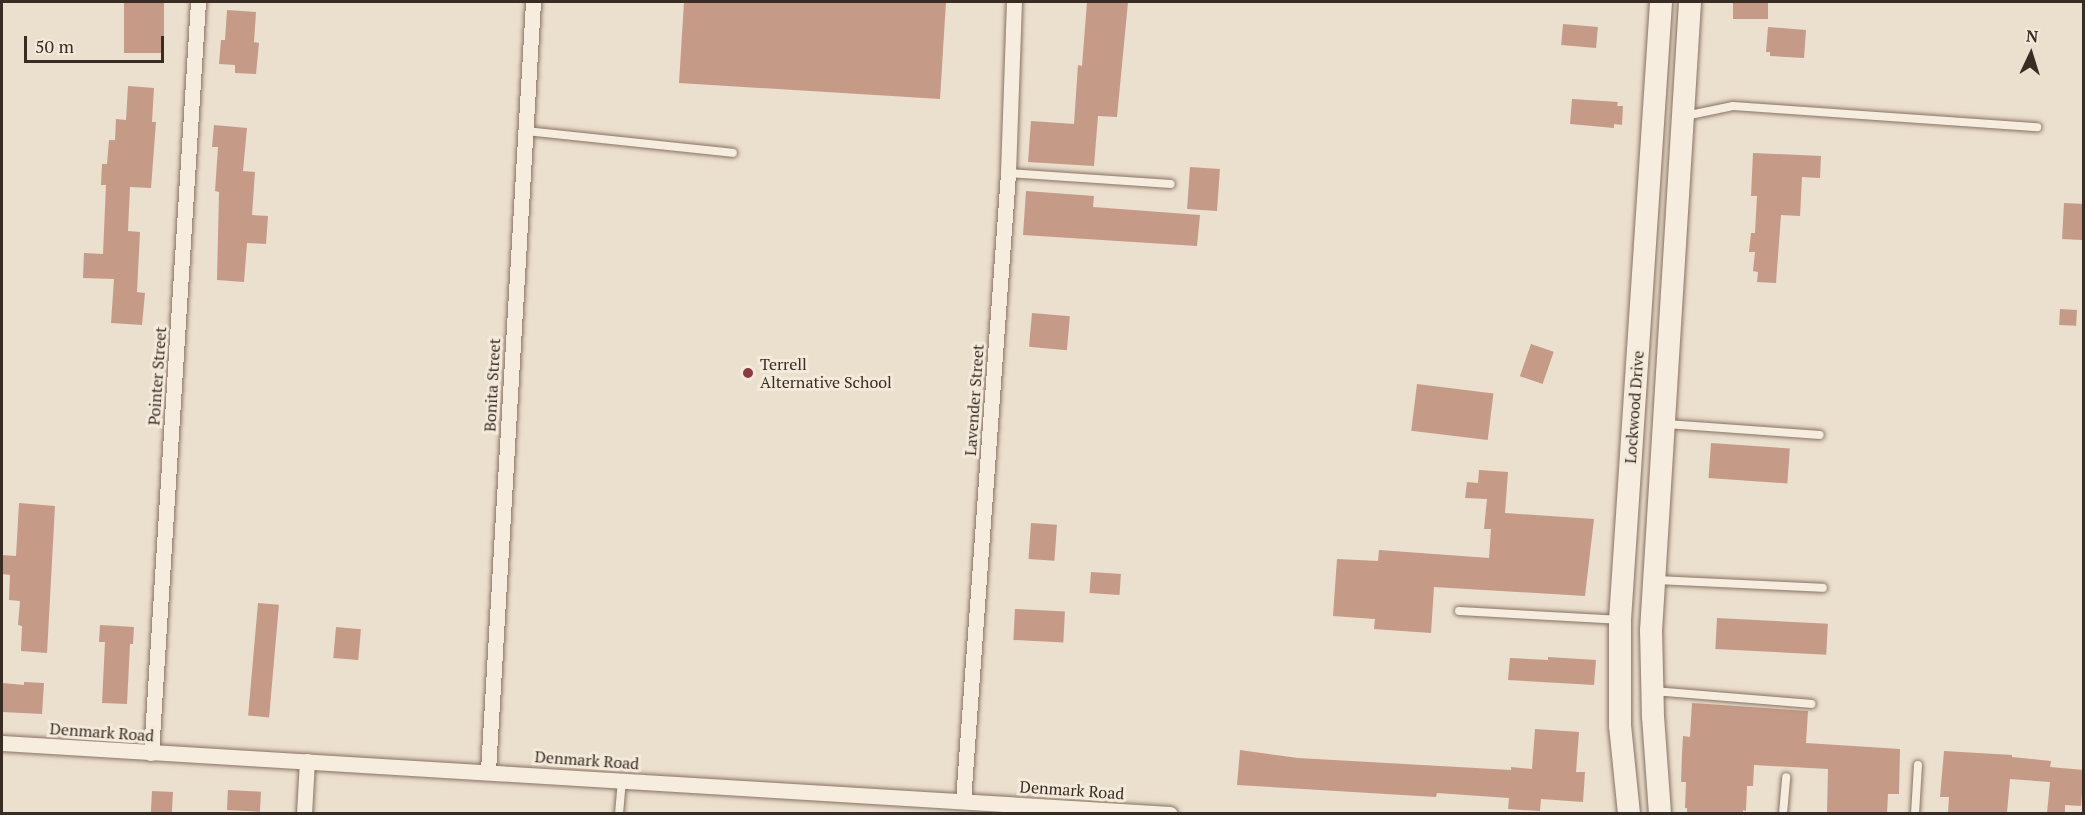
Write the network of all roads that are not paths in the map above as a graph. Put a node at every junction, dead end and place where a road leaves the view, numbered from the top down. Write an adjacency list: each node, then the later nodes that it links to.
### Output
1 (198, 2): 24 (street, Pointer Street)
2 (533, 2): 9 (street, Bonita Street)
3 (1014, 2): 11 (street, Lavender Street)
4 (1661, 2): 6 (main road, Lockwood Drive)
5 (1690, 2): 7 (main road, Lockwood Drive)
6 (1653, 115): 7 (main road); 15 (main road, Lockwood Drive)
7 (1683, 117): 8 (lane); 13 (main road, Lockwood Drive)
8 (2037, 127)
9 (525, 131): 10 (lane); 27 (street, Bonita Street)
10 (733, 153)
11 (1008, 173): 12 (lane); 30 (street, Lavender Street)
12 (1171, 184)
13 (1663, 424): 14 (lane); 16 (main road, Lockwood Drive)
14 (1820, 435)
15 (1625, 533): 16 (main road); 20 (main road, Lockwood Drive)
16 (1656, 535): 17 (main road, Lockwood Drive)
17 (1653, 580): 18 (lane); 21 (main road, Lockwood Drive)
18 (1823, 588)
19 (1459, 611): 20 (lane)
20 (1620, 620): 35 (main road, Lockwood Drive)
21 (1652, 691): 22 (lane); 36 (main road, Lockwood Drive)
22 (1811, 704)
23 (2, 743): 24 (street, Denmark Road)
24 (151, 753): 25 (street, Denmark Road)
25 (307, 761): 27 (street, Denmark Road); 32 (street)
26 (1918, 765): 38 (lane)
27 (488, 771): 29 (street, Denmark Road)
28 (1786, 777): 37 (lane)
29 (622, 780): 30 (street, Denmark Road); 33 (lane)
30 (963, 801): 31 (street, Denmark Road)
31 (1126, 812): 34 (street, Denmark Road)
32 (304, 813)
33 (619, 813)
34 (1170, 813)
35 (1629, 813)
36 (1660, 813)
37 (1783, 813)
38 (1915, 813)

